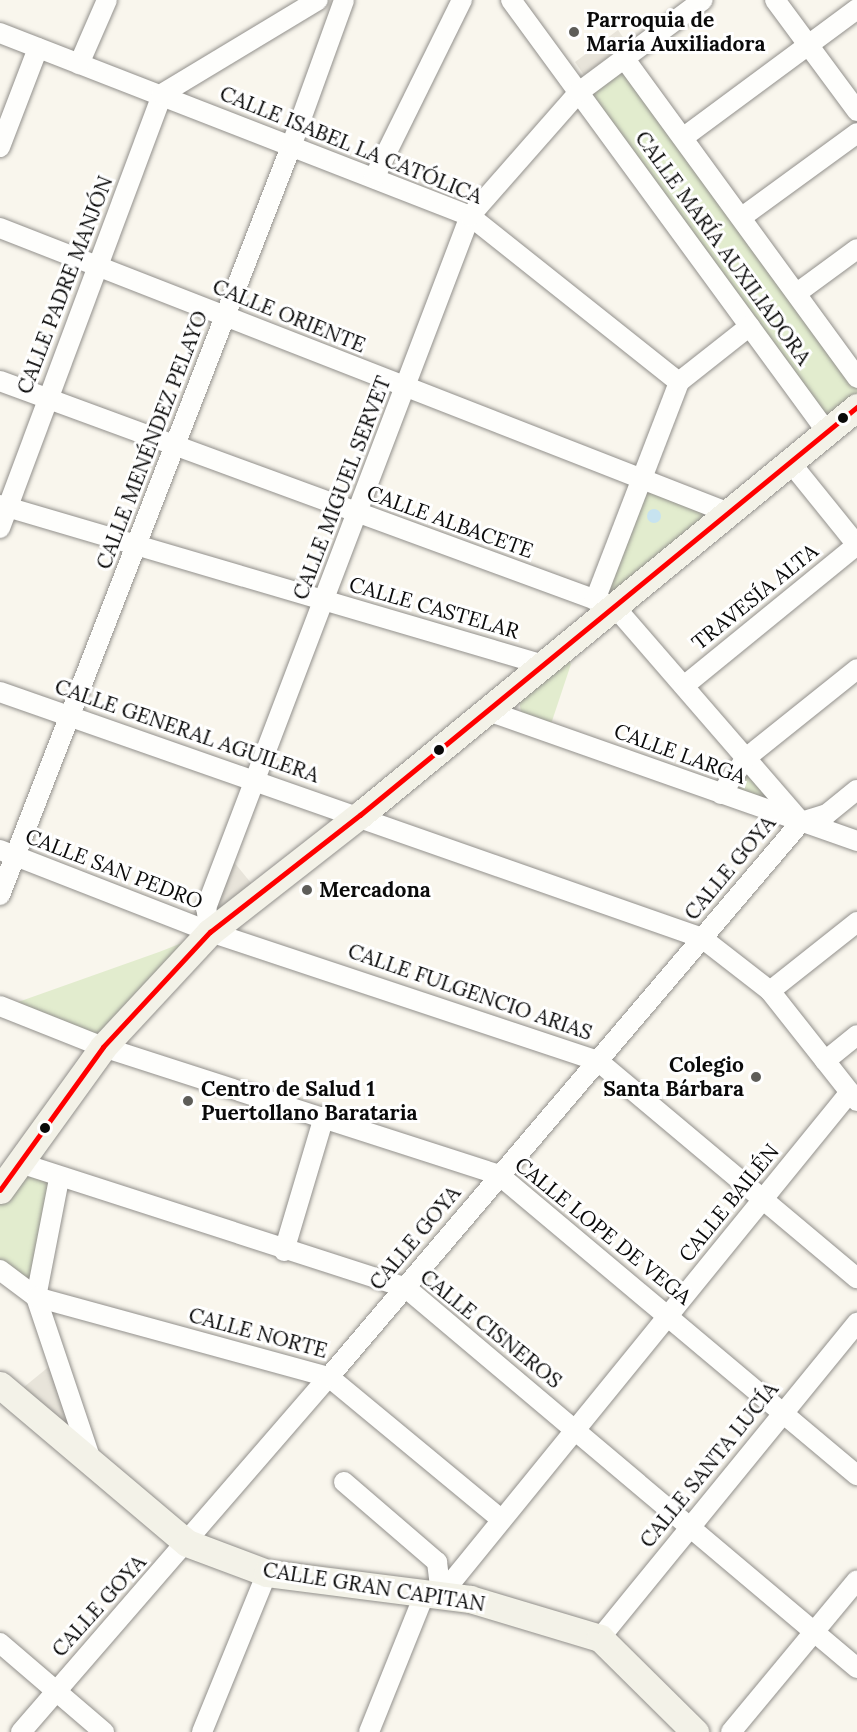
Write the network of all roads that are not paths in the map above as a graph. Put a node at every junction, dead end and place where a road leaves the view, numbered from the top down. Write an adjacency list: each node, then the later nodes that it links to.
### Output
1 (105, 0): 13 (street)
2 (318, 0): 15 (street)
3 (344, 0): 19 (street, CALLE MENÉNDEZ PELAYO)
4 (462, 0): 21 (street)
5 (511, 0): 14 (street, CALLE MARÍA AUXILIADORA)
6 (703, 0): 12 (street)
7 (775, 0): 10 (street)
8 (857, 9): 10 (street)
9 (0, 33): 11 (street, CALLE ISABEL LA CATÓLICA)
10 (808, 45): 16 (street); 18 (street)
11 (38, 48): 13 (street, CALLE ISABEL LA CATÓLICA); 20 (street)
12 (624, 58): 14 (street); 18 (street, CALLE MARÍA AUXILIADORA)
13 (79, 64): 15 (street, CALLE ISABEL LA CATÓLICA)
14 (579, 92): 22 (street, CALLE MIGUEL SERVET); 29 (street, CALLE MARÍA AUXILIADORA)
15 (162, 94): 19 (street, CALLE ISABEL LA CATÓLICA); 26 (street, CALLE PADRE MANJÓN)
16 (857, 111)
17 (857, 133): 23 (street)
18 (684, 137): 23 (street, CALLE MARÍA AUXILIADORA)
19 (292, 144): 21 (street, CALLE ISABEL LA CATÓLICA); 28 (street, CALLE MENÉNDEZ PELAYO)
20 (0, 147)
21 (374, 178): 22 (street, CALLE ISABEL LA CATÓLICA)
22 (470, 216): 32 (street, CALLE ISABEL LA CATÓLICA); 33 (street, CALLE MIGUEL SERVET)
23 (742, 217): 27 (street, CALLE MARÍA AUXILIADORA)
24 (0, 228): 26 (street, CALLE ORIENTE)
25 (857, 249): 27 (street)
26 (97, 269): 28 (street, CALLE ORIENTE); 34 (street, CALLE PADRE MANJÓN)
27 (797, 293): 30 (street, CALLE MARÍA AUXILIADORA)
28 (226, 315): 33 (street, CALLE ORIENTE); 37 (street, CALLE MENÉNDEZ PELAYO)
29 (750, 326): 32 (street); 36 (street, CALLE MARÍA AUXILIADORA)
30 (857, 378)
31 (0, 381): 34 (street, CALLE ALBACETE)
32 (679, 382): 39 (street)
33 (406, 388): 39 (street, CALLE ORIENTE); 42 (street, CALLE MIGUEL SERVET)
34 (48, 398): 37 (street, CALLE ALBACETE); 40 (street, CALLE PADRE MANJÓN)
35 (857, 407): 36 (street)
36 (827, 432): 38 (street)
37 (175, 447): 42 (street, CALLE ALBACETE); 45 (street, CALLE MENÉNDEZ PELAYO)
38 (790, 462): 41 (street); 44 (street)
39 (640, 480): 41 (street, CALLE ORIENTE); 47 (street)
40 (4, 506): 43 (street, CALLE PADRE MANJÓN); 45 (street, CALLE CASTELAR)
41 (729, 513): 47 (street)
42 (358, 514): 46 (street, CALLE MIGUEL SERVET); 47 (street, CALLE ALBACETE)
43 (0, 528)
44 (857, 545): 50 (street, TRAVESÍA ALTA)
45 (137, 546): 46 (street, CALLE CASTELAR); 53 (street, CALLE MENÉNDEZ PELAYO)
46 (324, 601): 48 (street, CALLE CASTELAR); 55 (street, CALLE MIGUEL SERVET)
47 (599, 602): 48 (street); 50 (street)
48 (544, 665): 52 (street)
49 (857, 669): 54 (street)
50 (684, 686): 54 (street)
51 (0, 692): 53 (street, CALLE GENERAL AGUILERA)
52 (488, 711): 57 (street, CALLE LARGA); 58 (street)
53 (71, 716): 55 (street, CALLE GENERAL AGUILERA); 61 (street, CALLE MENÉNDEZ PELAYO)
54 (746, 758): 57 (street); 59 (street)
55 (255, 781): 58 (street, CALLE GENERAL AGUILERA); 64 (street, CALLE MIGUEL SERVET)
56 (857, 790): 59 (street, CALLE GOYA)
57 (721, 794): 59 (street, CALLE LARGA)
58 (360, 815): 64 (street); 65 (street, CALLE GENERAL AGUILERA)
59 (801, 822): 60 (street, CALLE LARGA); 65 (street, CALLE GOYA)
60 (857, 841)
61 (8, 853): 62 (street, CALLE MENÉNDEZ PELAYO); 64 (street, CALLE SAN PEDRO)
62 (0, 895)
63 (857, 922): 66 (street)
64 (210, 932): 69 (street); 70 (street, CALLE FULGENCIO ARIAS)
65 (702, 938): 66 (street, CALLE GENERAL AGUILERA); 70 (street, CALLE GOYA)
66 (770, 992): 71 (street, CALLE GENERAL AGUILERA)
67 (3, 1010): 69 (street, CALLE LOPE DE VEGA)
68 (857, 1035): 71 (street)
69 (103, 1047): 73 (street, CALLE LOPE DE VEGA); 74 (street)
70 (598, 1061): 75 (street, CALLE GOYA); 78 (street, CALLE FULGENCIO ARIAS)
71 (825, 1061): 72 (street, CALLE GENERAL AGUILERA)
72 (854, 1097): 78 (street, CALLE BAILÉN)
73 (324, 1117): 75 (street, CALLE LOPE DE VEGA); 79 (street)
74 (20, 1163): 76 (street, CALLE CISNEROS); 77 (street)
75 (499, 1175): 82 (street, CALLE GOYA); 84 (street, CALLE LOPE DE VEGA)
76 (59, 1179): 79 (street, CALLE CISNEROS); 83 (street)
77 (0, 1190)
78 (764, 1198): 81 (street, CALLE FULGENCIO ARIAS); 84 (street, CALLE BAILÉN)
79 (284, 1251): 82 (street, CALLE CISNEROS)
80 (0, 1270): 83 (street, CALLE NORTE)
81 (857, 1278)
82 (405, 1287): 86 (street, CALLE GOYA); 89 (street, CALLE CISNEROS)
83 (36, 1297): 86 (street, CALLE NORTE); 90 (street)
84 (668, 1315): 88 (street, CALLE LOPE DE VEGA); 89 (street, CALLE BAILÉN)
85 (857, 1323): 88 (street, CALLE SANTA LUCÍA)
86 (329, 1377): 93 (street, CALLE NORTE); 95 (street, CALLE GOYA)
87 (0, 1385): 90 (street, CALLE GRAN CAPITAN)
88 (783, 1413): 91 (street, CALLE LOPE DE VEGA); 94 (street, CALLE SANTA LUCÍA)
89 (576, 1429): 93 (street, CALLE BAILÉN); 94 (street, CALLE CISNEROS)
90 (91, 1460): 95 (street, CALLE GRAN CAPITAN)
91 (857, 1475)
92 (344, 1482): 98 (street)
93 (502, 1520): 98 (street, CALLE BAILÉN)
94 (690, 1525): 99 (street, CALLE CISNEROS); 100 (street, CALLE SANTA LUCÍA)
95 (187, 1543): 96 (street, CALLE GRAN CAPITAN); 103 (street, CALLE GOYA)
96 (267, 1573): 98 (street, CALLE GRAN CAPITAN); 106 (street)
97 (857, 1580): 99 (street)
98 (432, 1595): 100 (street, CALLE GRAN CAPITAN); 107 (street)
99 (813, 1632): 102 (street, CALLE CISNEROS); 109 (street)
100 (600, 1638): 108 (street, CALLE GRAN CAPITAN)
101 (0, 1643): 103 (street)
102 (857, 1668)
103 (56, 1691): 104 (street, CALLE GOYA); 105 (street)
104 (21, 1732)
105 (104, 1732)
106 (202, 1732)
107 (369, 1732)
108 (695, 1732)
109 (731, 1732)

